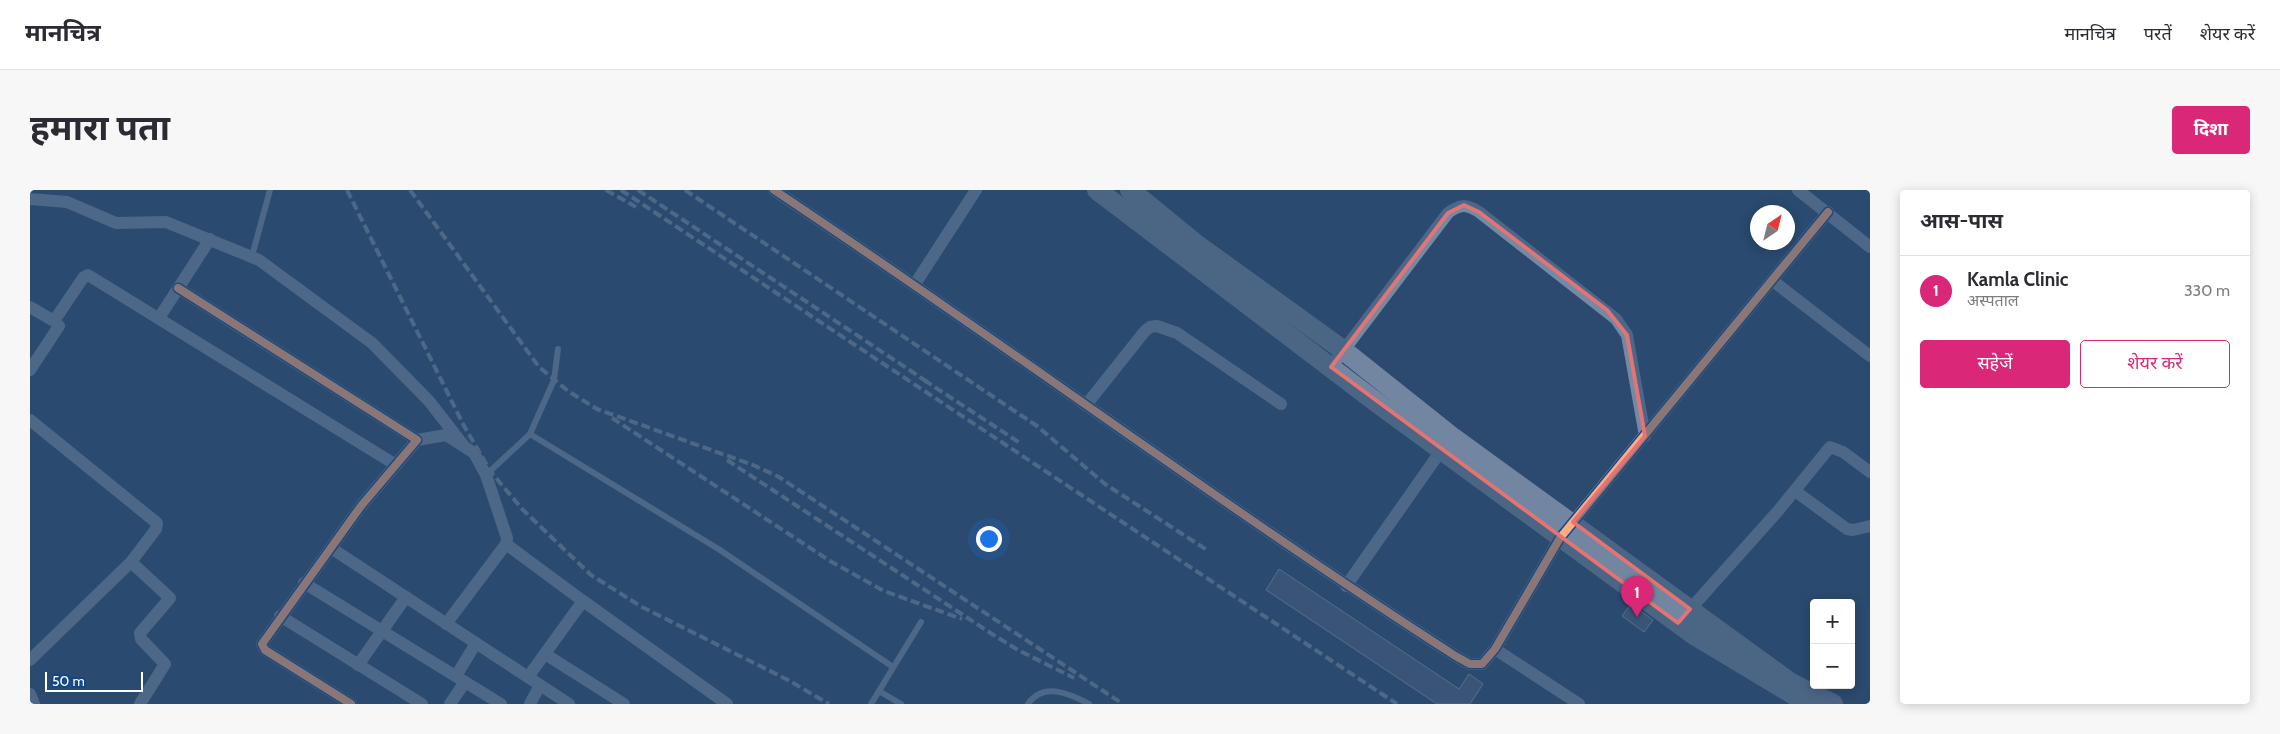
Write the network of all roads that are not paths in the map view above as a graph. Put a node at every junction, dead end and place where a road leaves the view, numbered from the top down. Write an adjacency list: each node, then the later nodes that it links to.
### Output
1 (270, 190): 11 (lane)
2 (774, 190): 13 (street)
3 (976, 190): 13 (street)
4 (1097, 190): 21 (main road)
5 (1130, 190): 19 (main road)
6 (1798, 190): 8 (street)
7 (30, 199): 9 (street)
8 (1828, 212): 10 (street); 12 (street)
9 (210, 239): 11 (street); 14 (street)
10 (1870, 247)
11 (252, 256): 30 (street)
12 (1773, 280): 20 (street); 27 (street)
13 (915, 284): 24 (street)
14 (178, 288): 16 (street); 28 (street)
15 (30, 307): 17 (street)
16 (159, 318): 17 (street); 31 (street)
17 (54, 321): 22 (street)
18 (558, 349): 26 (lane)
19 (1343, 350): 21 (street); 27 (street); 29 (main road)
20 (1870, 356)
21 (1331, 367): 29 (main road)
22 (30, 370)
23 (1281, 404): 24 (street)
24 (1086, 405): 42 (street)
25 (30, 420): 40 (street)
26 (530, 434): 33 (lane); 55 (lane)
27 (1645, 436): 35 (street)
28 (417, 440): 30 (street); 31 (street)
29 (1446, 443): 35 (main road); 37 (main road); 42 (street)
30 (464, 446): 33 (street)
31 (396, 465): 39 (street)
32 (1870, 472): 34 (street)
33 (486, 476): 38 (street)
34 (1795, 491): 36 (street); 46 (street)
35 (1573, 522): 37 (street); 46 (main road)
36 (1870, 526)
37 (1560, 538): 46 (main road); 51 (street)
38 (506, 544): 44 (street); 48 (street)
39 (331, 548): 41 (street); 43 (street)
40 (131, 562): 53 (street); 62 (street)
41 (304, 583): 45 (street); 49 (street)
42 (1346, 586): 51 (street)
43 (406, 597): 48 (street); 49 (street)
44 (583, 601): 52 (street); 70 (street)
45 (280, 616): 54 (street); 63 (street)
46 (1684, 616): 76 (main road); 77 (main road)
47 (921, 622): 55 (lane)
48 (446, 624): 50 (street)
49 (382, 631): 54 (street); 57 (street)
50 (476, 643): 56 (street); 57 (street)
51 (1495, 649): 75 (street)
52 (545, 654): 56 (street); 69 (street)
53 (30, 660)
54 (358, 664): 64 (street)
55 (893, 667): 59 (lane)
56 (528, 677): 58 (street)
57 (460, 679): 65 (street); 66 (street)
58 (540, 685): 67 (street); 68 (street)
59 (879, 691): 71 (lane); 72 (lane)
60 (30, 694): 61 (street)
61 (34, 704)
62 (140, 704)
63 (351, 704)
64 (422, 704)
65 (450, 704)
66 (501, 704)
67 (530, 704)
68 (568, 704)
69 (624, 704)
70 (727, 704)
71 (871, 704)
72 (901, 704)
73 (1028, 704): 74 (lane)
74 (1089, 704)
75 (1579, 704)
76 (1809, 704)
77 (1833, 704)

